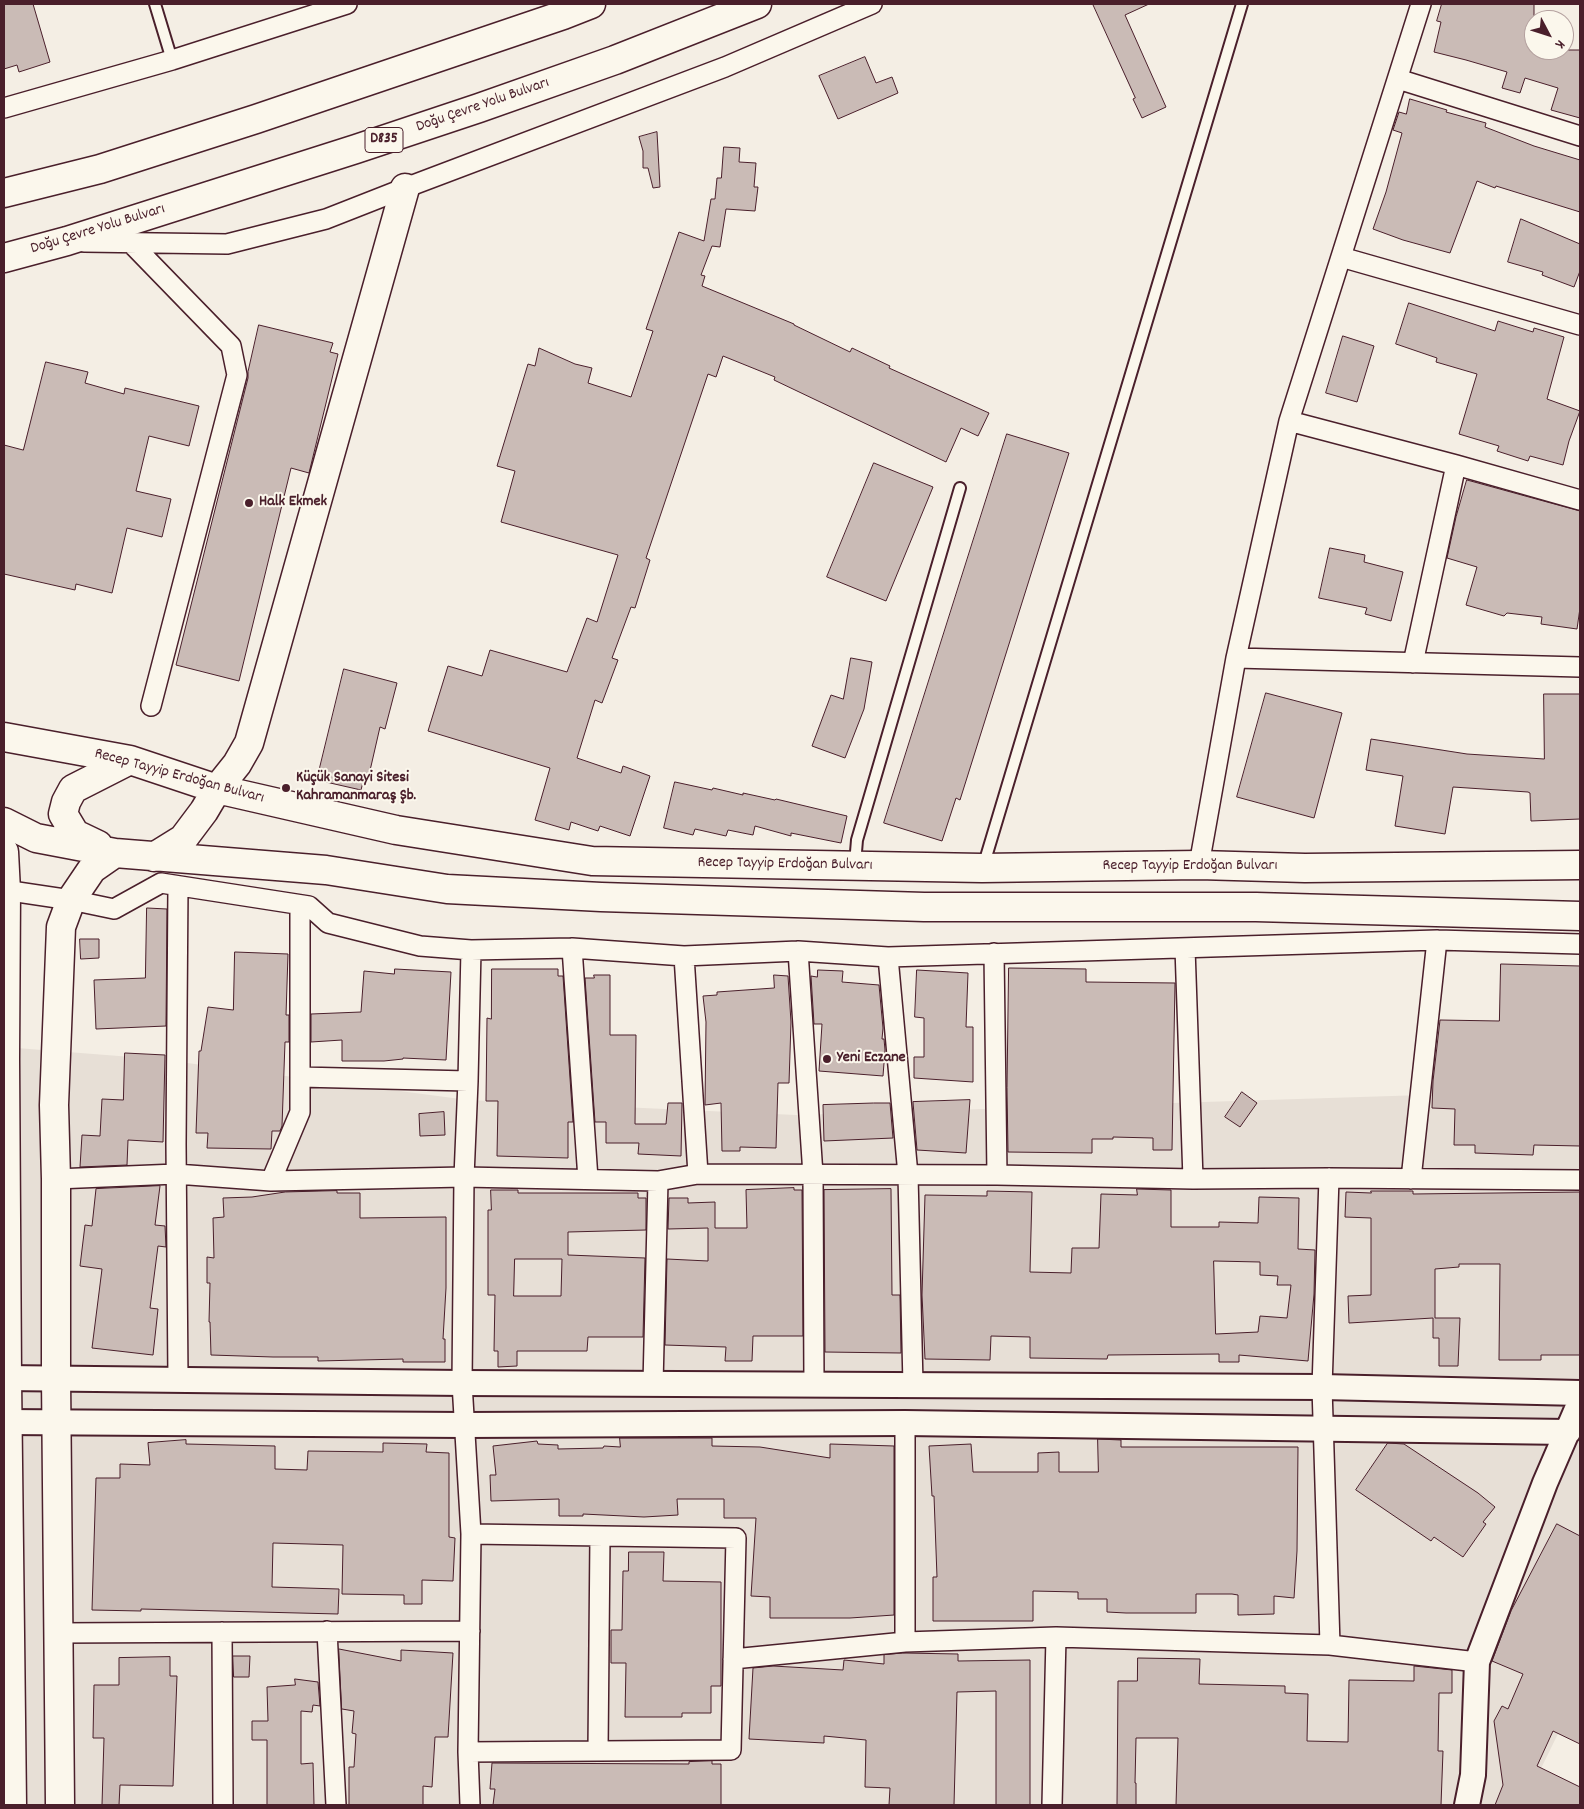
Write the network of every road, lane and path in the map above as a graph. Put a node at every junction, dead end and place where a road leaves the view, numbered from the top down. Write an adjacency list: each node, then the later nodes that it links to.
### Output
1 (155, 4): 8 (lane)
2 (347, 4): 8 (street)
3 (591, 4): 13 (main road)
4 (757, 4): 14 (main road, Doğu Çevre Yolu Bulvarı / D835)
5 (872, 4): 12 (street)
6 (1242, 4): 37 (lane)
7 (1421, 4): 9 (street)
8 (172, 60): 10 (street)
9 (1398, 79): 11 (street); 17 (street)
10 (4, 108)
11 (1580, 136)
12 (405, 188): 15 (street); 29 (main road)
13 (4, 194)
14 (67, 241): 15 (street); 16 (main road, Doğu Çevre Yolu Bulvarı / D835)
15 (130, 242): 26 (street)
16 (4, 258)
17 (1341, 258): 18 (street); 19 (street)
18 (1580, 325)
19 (1289, 422): 20 (street); 23 (street)
20 (1456, 465): 22 (street); 24 (street)
21 (960, 488): 36 (lane)
22 (1580, 500)
23 (1236, 658): 24 (street); 34 (street)
24 (1413, 663): 25 (street)
25 (1580, 667)
26 (151, 706)
27 (4, 737): 28 (main road, Recep Tayyip Erdoğan Bulvarı)
28 (130, 760): 29 (main road, Recep Tayyip Erdoğan Bulvarı); 32 (main road)
29 (217, 789): 33 (main road); 36 (main road, Recep Tayyip Erdoğan Bulvarı)
30 (4, 822): 32 (main road)
31 (4, 852): 39 (main road)
32 (115, 853): 33 (main road); 40 (main road)
33 (154, 857): 42 (main road)
34 (1199, 864): 35 (main road, Recep Tayyip Erdoğan Bulvarı); 37 (main road, Recep Tayyip Erdoğan Bulvarı)
35 (1580, 865)
36 (855, 866): 37 (main road, Recep Tayyip Erdoğan Bulvarı)
37 (982, 868)
38 (178, 886): 40 (street); 41 (street); 56 (street)
39 (5, 891): 40 (street); 52 (main road)
40 (71, 900): 63 (main road)
41 (300, 905): 47 (street); 53 (street)
42 (1580, 916)
43 (1437, 940): 44 (street); 46 (street); 66 (street)
44 (1580, 944)
45 (572, 948): 47 (street); 50 (street); 64 (street)
46 (1185, 948): 49 (street); 65 (street)
47 (471, 950): 54 (street)
48 (798, 950): 50 (street); 51 (street); 60 (street)
49 (994, 953): 51 (street); 59 (street)
50 (684, 956): 57 (street)
51 (888, 958): 58 (street)
52 (4, 1058): 55 (main road)
53 (300, 1077): 54 (street); 68 (street)
54 (468, 1081): 61 (street)
55 (5, 1161): 70 (main road)
56 (176, 1174): 63 (street); 68 (street); 73 (street)
57 (698, 1174): 60 (street); 69 (street)
58 (908, 1175): 59 (street); 60 (street); 77 (street)
59 (997, 1175): 65 (street)
60 (813, 1176): 76 (street)
61 (464, 1177): 64 (street); 68 (street); 74 (street)
62 (1329, 1178): 65 (street); 66 (street); 78 (street)
63 (56, 1179): 71 (main road)
64 (588, 1179): 69 (street)
65 (1193, 1179)
66 (1412, 1179): 67 (street)
67 (1580, 1180)
68 (271, 1181)
69 (658, 1181): 75 (street)
70 (5, 1223): 72 (main road)
71 (56, 1377): 72 (street); 73 (street); 81 (main road)
72 (5, 1378): 82 (main road)
73 (178, 1379): 74 (street)
74 (462, 1383): 75 (street); 84 (street)
75 (653, 1384): 76 (street)
76 (814, 1384): 77 (street)
77 (913, 1385): 78 (street)
78 (1322, 1387): 79 (street); 85 (street)
79 (1580, 1393)
80 (1580, 1402): 86 (street)
81 (57, 1421): 82 (street); 84 (street); 92 (main road)
82 (6, 1422): 100 (main road)
83 (905, 1423): 84 (street); 85 (street); 94 (street)
84 (464, 1425): 87 (street)
85 (1322, 1429): 86 (street); 95 (street)
86 (1568, 1432): 97 (street)
87 (471, 1534): 88 (street); 90 (street)
88 (600, 1536): 96 (street); 98 (street)
89 (326, 1631): 90 (street); 91 (street); 103 (street)
90 (470, 1631): 99 (street)
91 (222, 1632): 92 (street); 102 (street)
92 (58, 1633): 101 (main road)
93 (1056, 1637): 94 (street); 95 (street); 105 (street)
94 (905, 1642): 96 (street)
95 (1330, 1646): 97 (street)
96 (733, 1659): 98 (street)
97 (1477, 1662): 106 (street)
98 (598, 1750): 99 (street)
99 (468, 1752): 104 (street)
100 (12, 1805)
101 (60, 1805)
102 (223, 1805)
103 (336, 1805)
104 (470, 1805)
105 (1052, 1805)
106 (1467, 1805)

